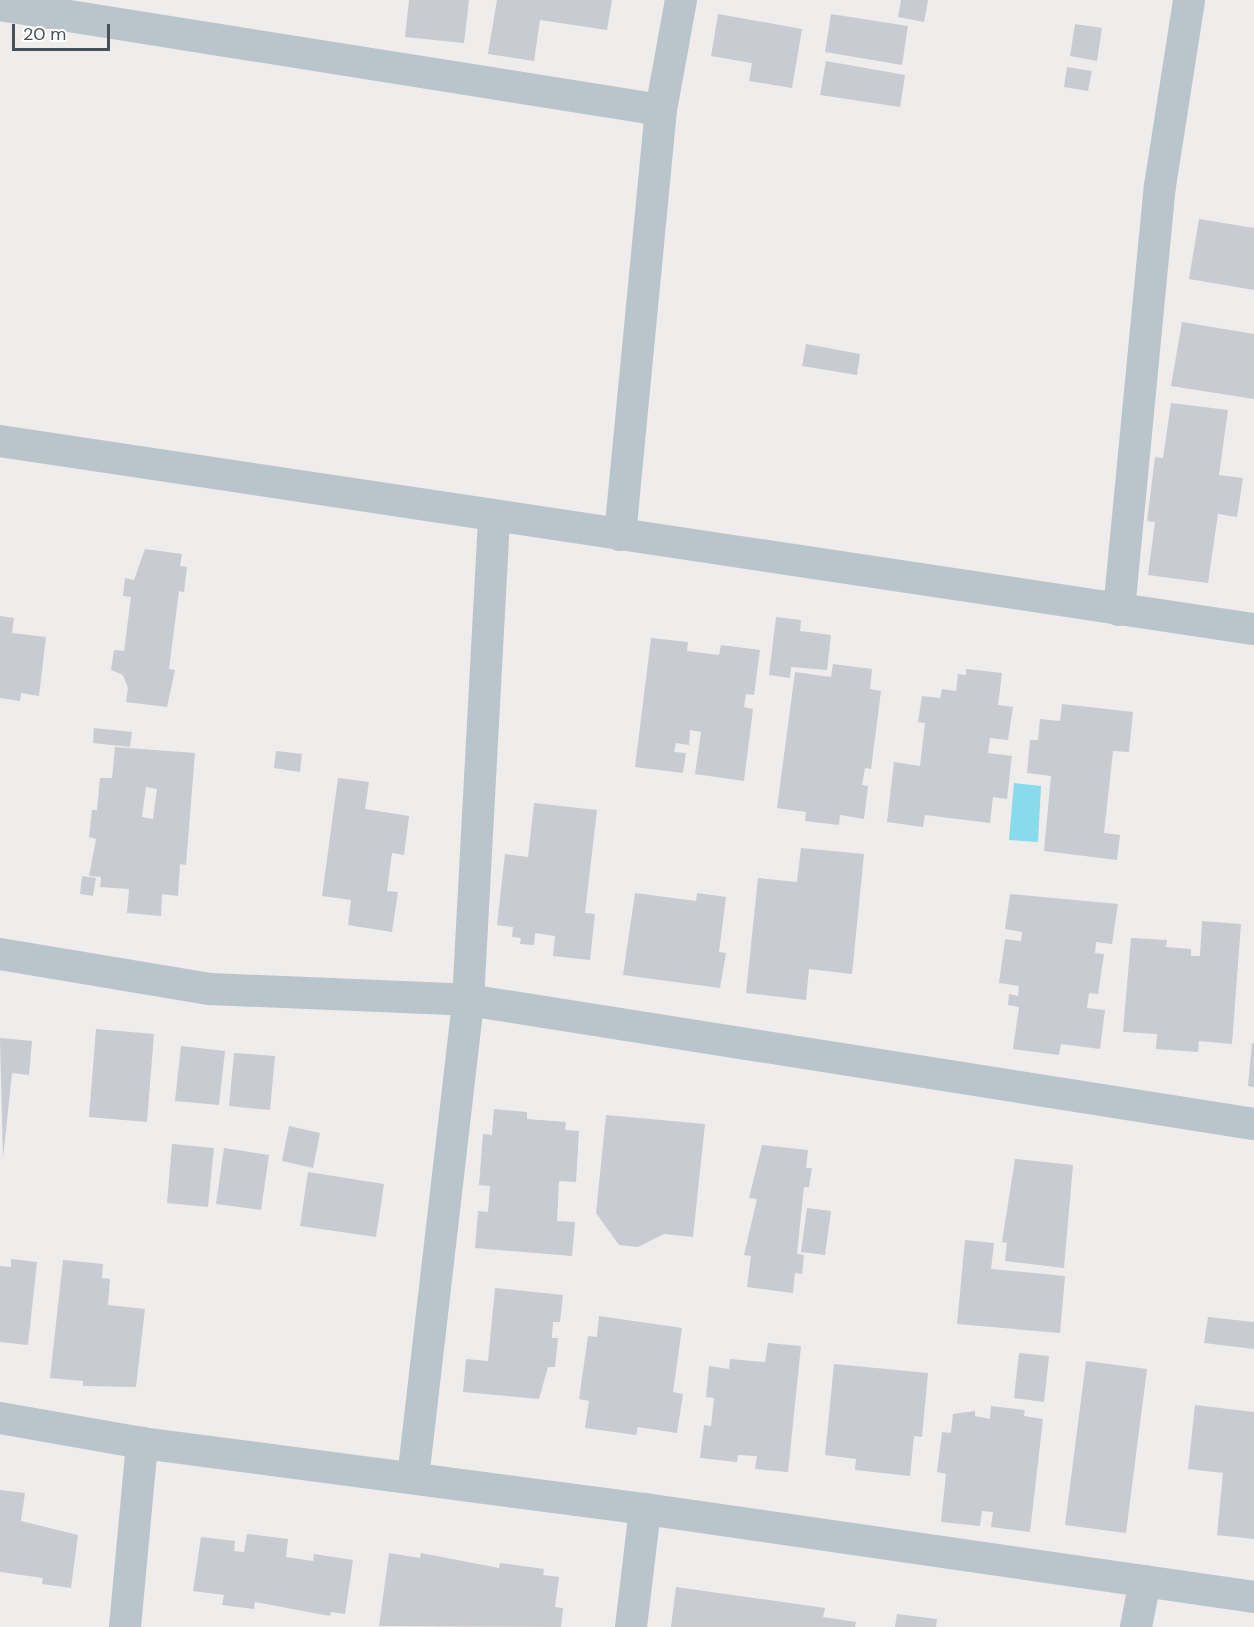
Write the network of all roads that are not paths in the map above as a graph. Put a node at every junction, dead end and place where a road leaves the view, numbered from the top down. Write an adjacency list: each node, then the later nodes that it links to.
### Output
1 (681, 0): 5 (street)
2 (1189, 0): 9 (street)
3 (0, 5): 4 (street)
4 (158, 13): 5 (street)
5 (661, 110): 8 (street)
6 (0, 441): 7 (street)
7 (494, 517): 8 (street); 12 (street)
8 (620, 535): 9 (street)
9 (1119, 610): 10 (street)
10 (1254, 629)
11 (0, 954): 12 (street)
12 (468, 999): 13 (street); 16 (street)
13 (1254, 1124)
14 (0, 1418): 15 (street)
15 (142, 1443): 16 (street); 20 (street)
16 (412, 1478): 17 (street)
17 (645, 1509): 18 (street); 21 (street)
18 (1145, 1581): 19 (street); 22 (street)
19 (1254, 1597)
20 (125, 1627)
21 (632, 1627)
22 (1136, 1627)

